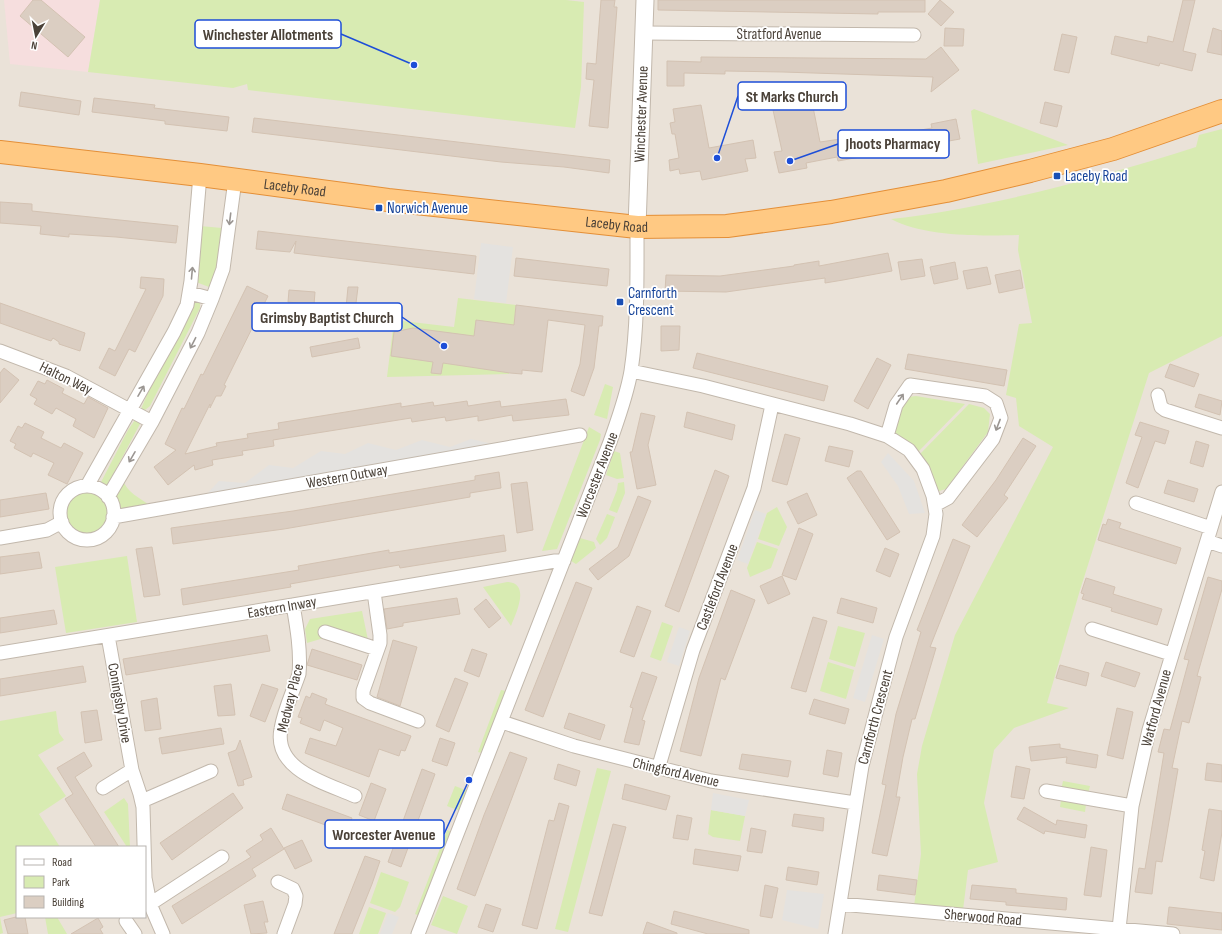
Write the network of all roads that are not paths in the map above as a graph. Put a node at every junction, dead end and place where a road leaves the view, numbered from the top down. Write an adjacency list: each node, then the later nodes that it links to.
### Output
1 (645, 0): 2 (street, Winchester Avenue)
2 (644, 33): 3 (street, Stratford Avenue); 8 (street, Winchester Avenue)
3 (914, 35)
4 (1222, 111): 8 (highway, Laceby Road)
5 (0, 152): 6 (highway, Laceby Road)
6 (200, 175): 7 (highway, Laceby Road); 9 (street, one-way to 6)
7 (235, 180): 8 (highway, Laceby Road); 10 (street, one-way to 10)
8 (637, 227): 12 (street, Worcester Avenue)
9 (190, 292): 10 (street); 15 (street, one-way to 9)
10 (212, 299): 16 (street, one-way to 16)
11 (0, 351): 15 (street, Halton Way)
12 (631, 371): 14 (street, Carnforth Crescent); 31 (street, Worcester Avenue)
13 (1158, 395): 17 (street)
14 (772, 405): 19 (street, Carnforth Crescent); 42 (street, Castleford Avenue)
15 (130, 411): 16 (street); 20 (street)
16 (152, 422): 22 (street, one-way to 22)
17 (1222, 428)
18 (580, 435): 25 (street, Western Outway)
19 (887, 436): 24 (street, Carnforth Crescent); 24 (street, one-way to 24)
20 (87, 486): 22 (street); 26 (street)
21 (1222, 492): 27 (street, Watford Avenue)
22 (108, 497): 25 (street)
23 (1136, 503): 27 (street)
24 (935, 505): 49 (street, Carnforth Crescent)
25 (113, 517): 26 (street)
26 (62, 522): 28 (street)
27 (1211, 528): 29 (street, Watford Avenue)
28 (0, 538)
29 (1207, 541): 30 (street); 39 (street, Watford Avenue)
30 (1222, 546)
31 (564, 561): 32 (street, Eastern Inway); 41 (street, Worcester Avenue)
32 (374, 592): 33 (street, Eastern Inway); 37 (street)
33 (293, 605): 36 (street, Eastern Inway); 47 (street, Medway Place)
34 (1092, 630): 39 (street)
35 (325, 632): 37 (street)
36 (108, 636): 38 (street, Eastern Inway); 43 (street, Coningsby Drive)
37 (377, 649): 40 (street)
38 (0, 652)
39 (1171, 654): 50 (street, Watford Avenue)
40 (418, 721)
41 (502, 722): 42 (street, Chingford Avenue); 62 (street, Worcester Avenue)
42 (658, 769): 49 (street, Chingford Avenue)
43 (132, 770): 45 (street); 48 (street, Coningsby Drive)
44 (211, 771): 48 (street)
45 (104, 788)
46 (1046, 790): 50 (street)
47 (355, 796)
48 (142, 801): 51 (street, Coningsby Drive)
49 (855, 803): 56 (street, Carnforth Crescent)
50 (1132, 806): 58 (street, Watford Avenue)
51 (145, 846)
52 (222, 857): 55 (street)
53 (278, 882): 61 (street)
54 (146, 883): 55 (street, Coningsby Drive)
55 (150, 904): 60 (street, Coningsby Drive)
56 (840, 904): 58 (street, Sherwood Road); 63 (street, Carnforth Crescent)
57 (126, 922): 59 (street)
58 (1119, 929): 64 (street, Sherwood Road)
59 (135, 934)
60 (163, 934)
61 (284, 934)
62 (418, 934)
63 (835, 934)
64 (1173, 934)

